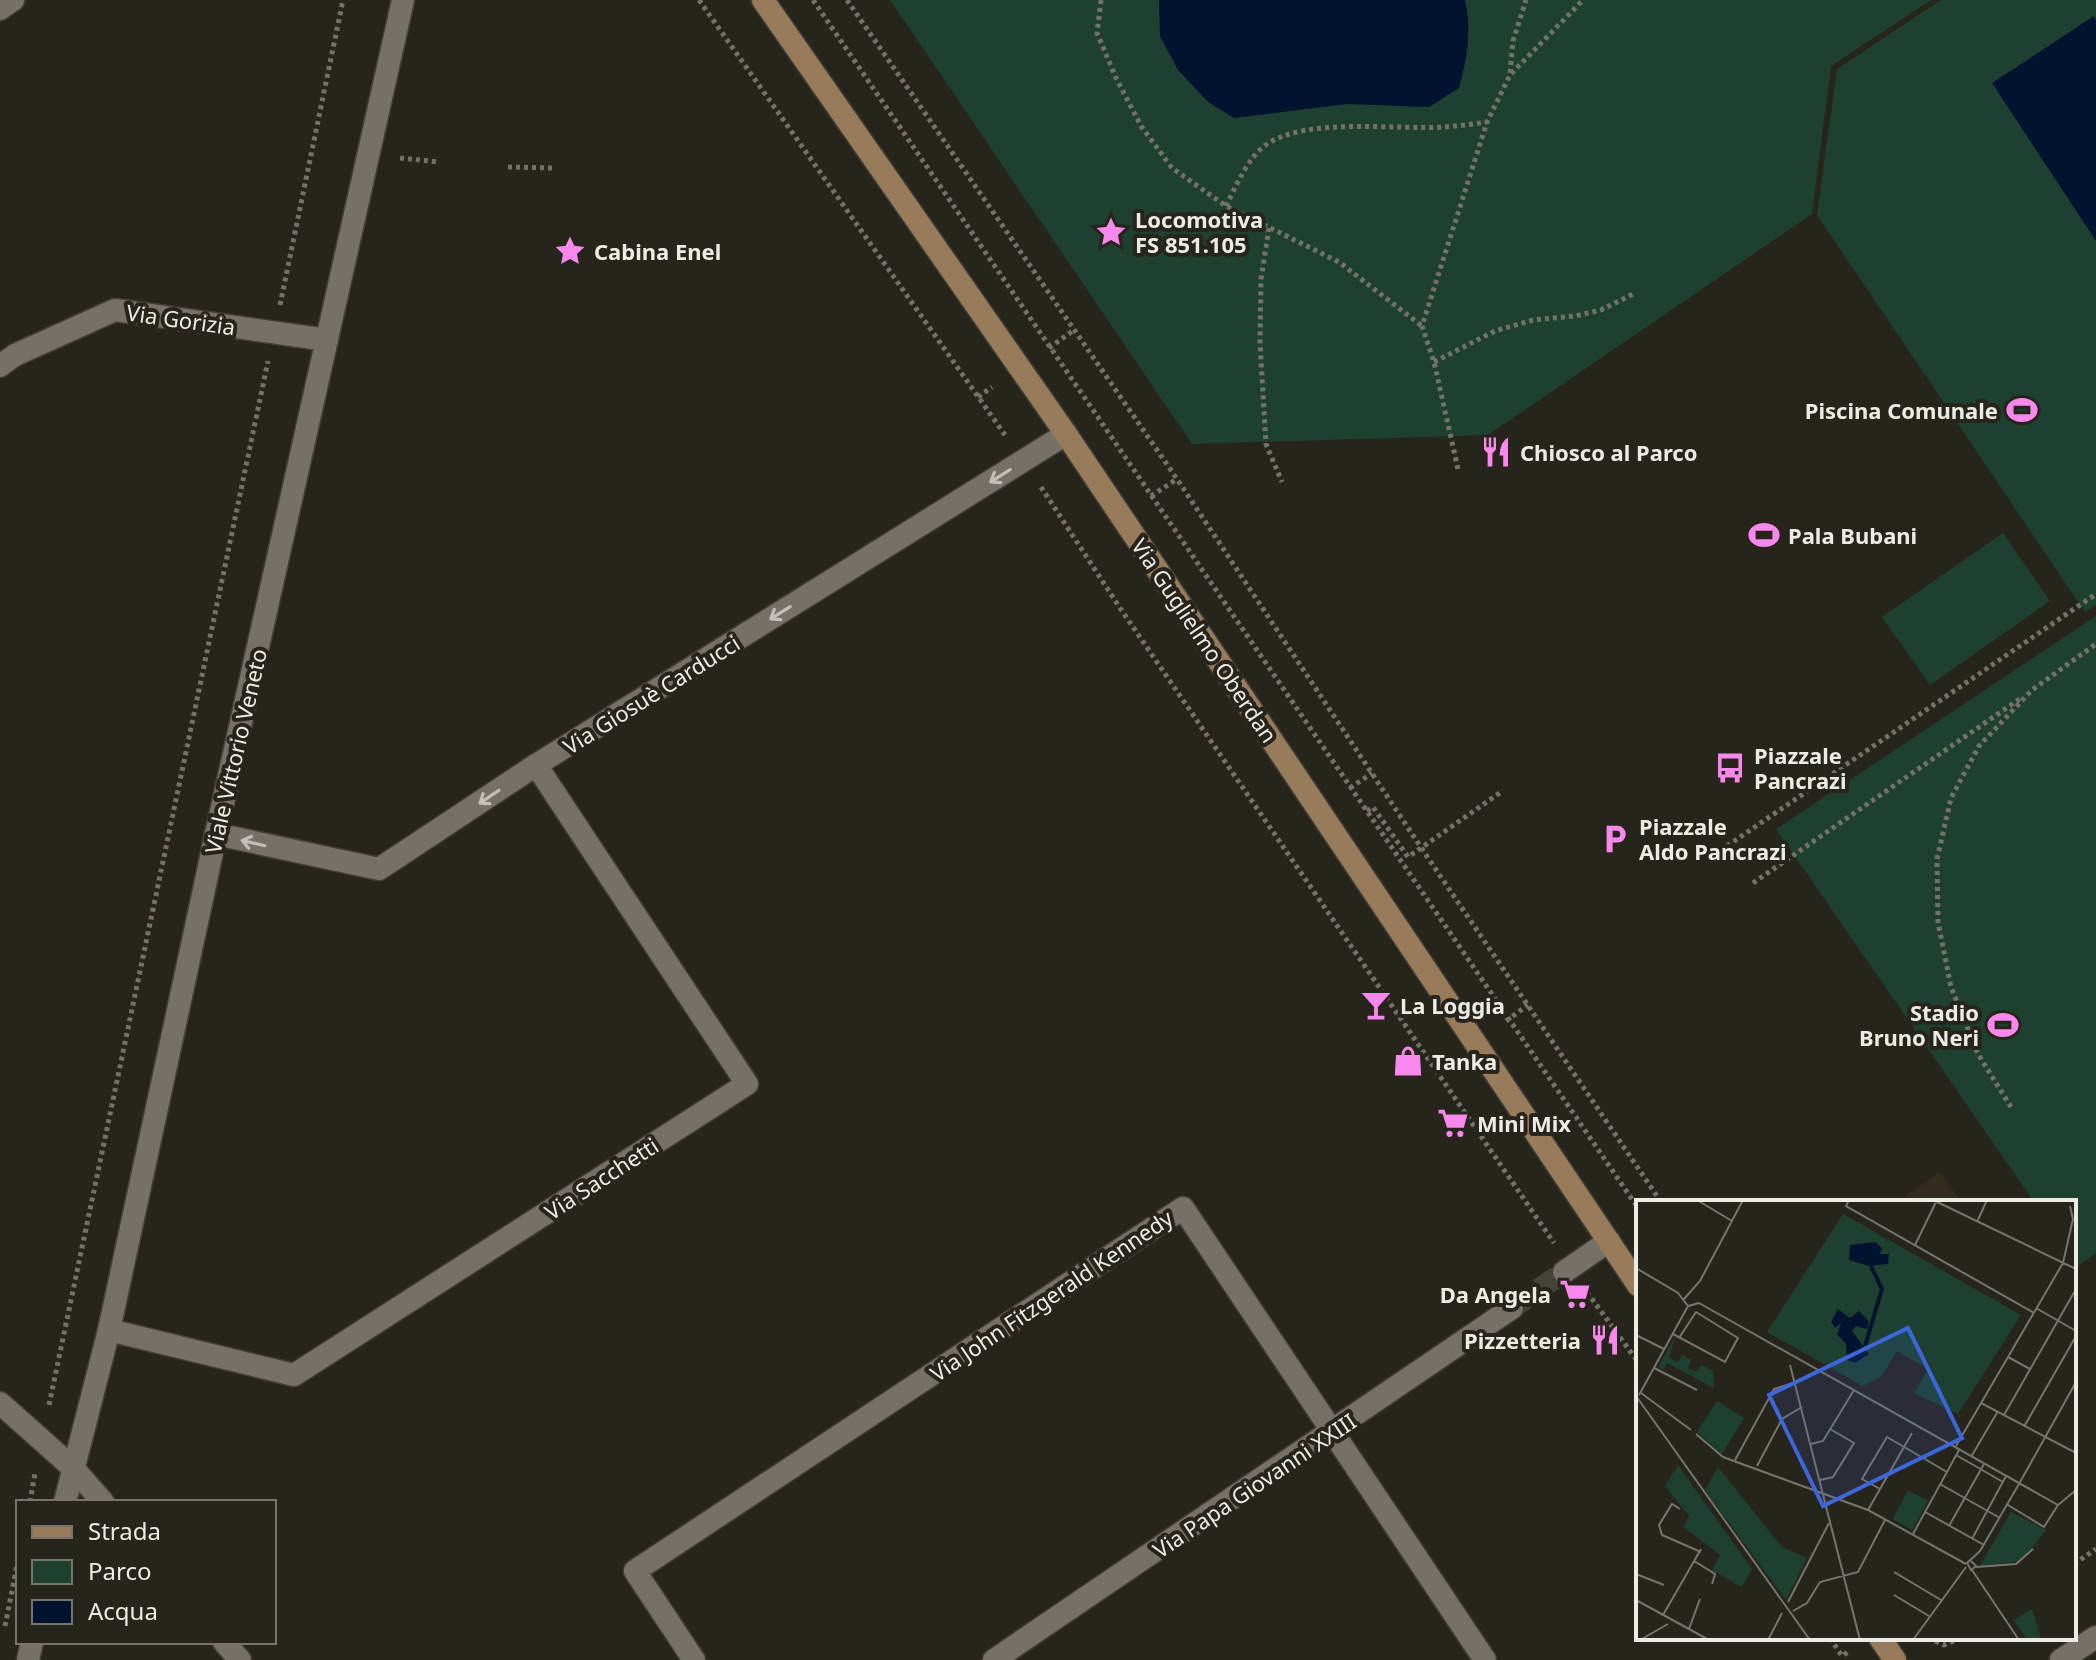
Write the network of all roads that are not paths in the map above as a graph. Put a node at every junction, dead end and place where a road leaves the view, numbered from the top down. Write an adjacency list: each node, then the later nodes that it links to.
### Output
1 (13, 0): 4 (street)
2 (403, 0): 5 (street, Viale Vittorio Veneto)
3 (763, 0): 7 (main road, Via Guglielmo Oberdan)
4 (0, 9)
5 (327, 340): 6 (street, Via Gorizia); 9 (street, Viale Vittorio Veneto)
6 (0, 366)
7 (1066, 434): 8 (street, Via Giosuè Carducci, one-way to 8); 10 (main road, Via Guglielmo Oberdan)
8 (536, 765): 9 (street, Via Giosuè Carducci, one-way to 9); 14 (street, Via Sacchetti)
9 (216, 834): 14 (street, Viale Vittorio Veneto)
10 (1609, 1241): 11 (street); 12 (main road, Via Guglielmo Oberdan)
11 (1564, 1272)
12 (1636, 1282)
13 (1512, 1308): 16 (street, Via Papa Giovanni XXIII)
14 (109, 1330): 17 (street, Viale Vittorio Veneto)
15 (0, 1403): 17 (street)
16 (1333, 1432): 24 (street, Via John Fitzgerald Kennedy); 25 (street, Via Papa Giovanni XXIII); 26 (street, Via John Fitzgerald Kennedy)
17 (73, 1468): 18 (street, Viale Vittorio Veneto); 19 (street)
18 (65, 1500)
19 (101, 1500)
20 (2096, 1637): 28 (street)
21 (1881, 1640): 27 (main road)
22 (226, 1644): 23 (street)
23 (240, 1660)
24 (694, 1660)
25 (994, 1660)
26 (1485, 1660)
27 (1895, 1660)
28 (2061, 1660)

